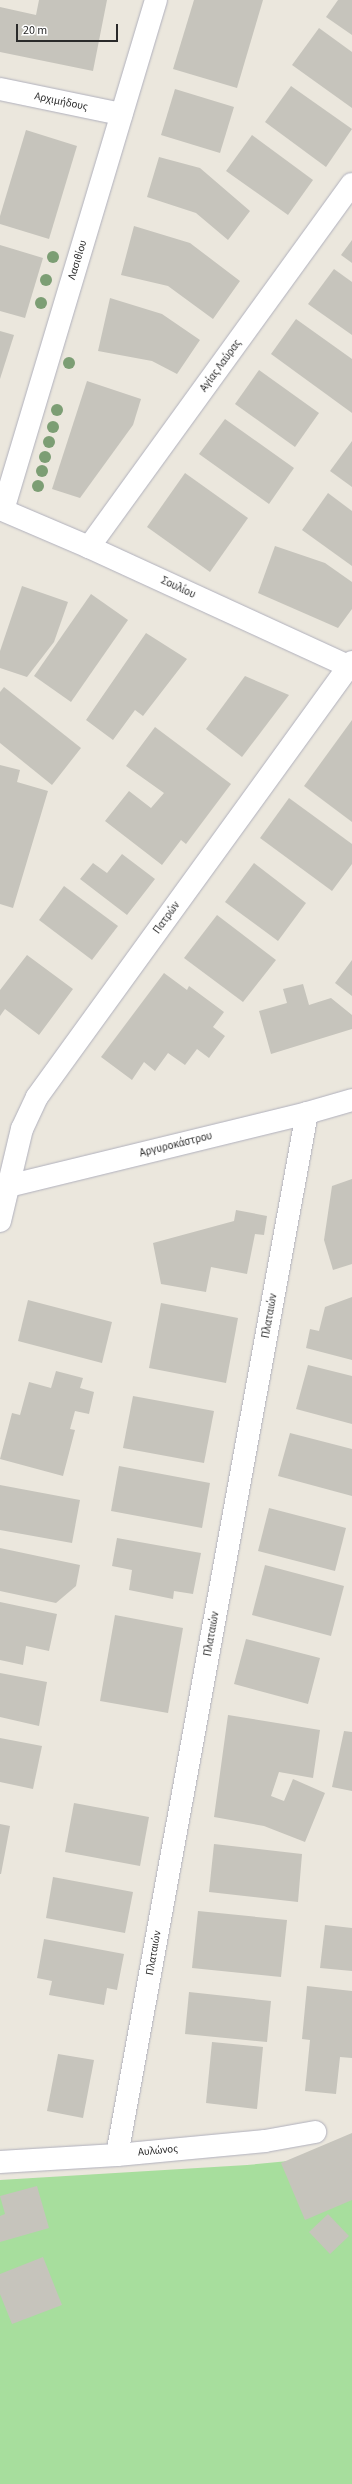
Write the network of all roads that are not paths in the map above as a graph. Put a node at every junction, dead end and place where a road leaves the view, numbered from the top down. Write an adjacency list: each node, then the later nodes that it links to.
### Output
1 (156, 0): 3 (street, Λασιθίου)
2 (0, 89): 3 (street, Αρχιμήδους)
3 (121, 114): 5 (street, Λασιθίου)
4 (352, 184): 6 (street, Αγίας Λαύρας)
5 (1, 513): 6 (street, Σουλίου)
6 (89, 547): 7 (street, Σουλίου)
7 (351, 666): 10 (street, Πατρών)
8 (352, 1100): 9 (street, Αργυροκάστρου)
9 (308, 1114): 10 (street, Αργυροκάστρου); 13 (street, Πλαταιών)
10 (3, 1187): 11 (street, Πατρών)
11 (0, 1221)
12 (315, 2132): 13 (street, Αυλώνος)
13 (117, 2155): 14 (street, Αυλώνος)
14 (0, 2162)

